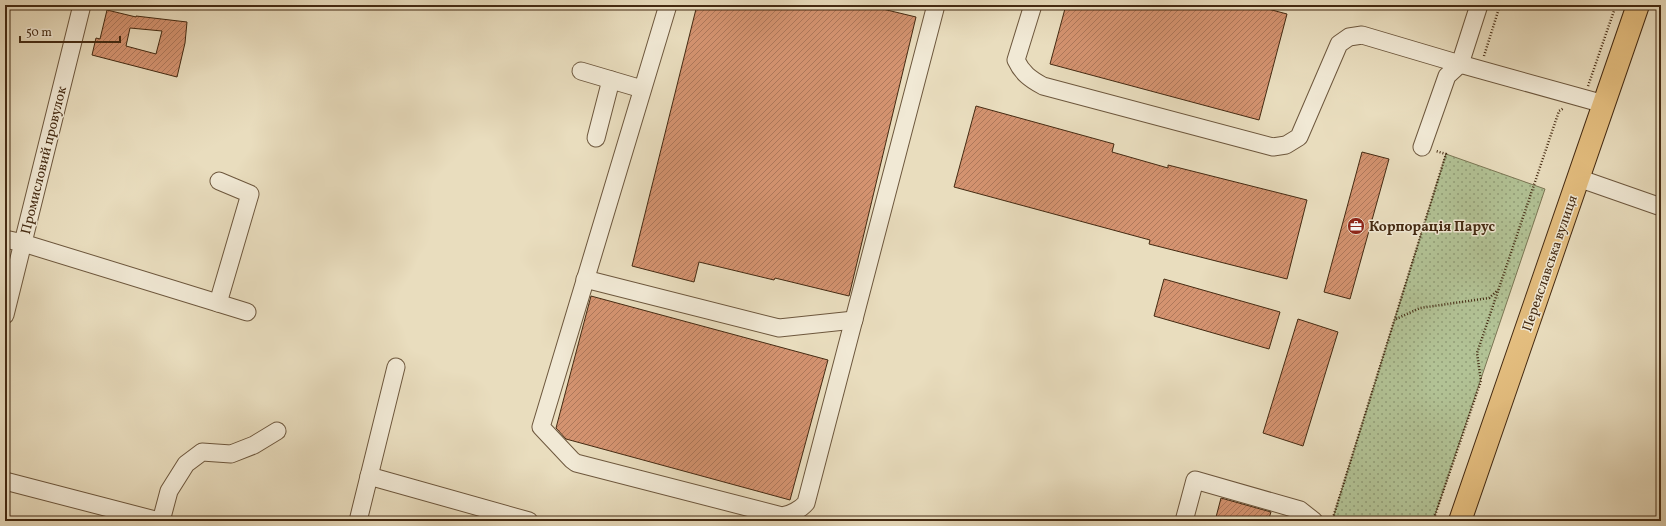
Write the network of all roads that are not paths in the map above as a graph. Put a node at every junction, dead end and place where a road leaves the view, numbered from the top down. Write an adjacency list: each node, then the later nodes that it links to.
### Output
1 (82, 5): 18 (street, Промисловий провулок)
2 (668, 5): 10 (street)
3 (936, 5): 23 (street)
4 (1032, 5): 7 (street)
5 (1478, 5): 7 (street)
6 (1638, 5): 11 (main road, Переяславська вулиця)
7 (1460, 64): 11 (street); 13 (street)
8 (581, 71): 9 (street)
9 (610, 80): 10 (street); 12 (street)
10 (642, 89): 19 (street)
11 (1594, 101): 14 (main road, Переяславська вулиця)
12 (596, 138)
13 (1422, 147)
14 (1578, 178): 16 (street); 33 (main road, Переяславська вулиця)
15 (219, 181): 20 (street)
16 (1661, 207)
17 (5, 239): 18 (street)
18 (23, 243): 20 (street); 22 (street, Промисловий провулок)
19 (585, 279): 23 (street); 23 (street)
20 (218, 303): 21 (street)
21 (247, 312)
22 (5, 315)
23 (854, 320)
24 (396, 367): 26 (street)
25 (277, 430): 28 (street)
26 (369, 476): 29 (street); 30 (street)
27 (5, 481): 28 (street)
28 (160, 521)
29 (358, 521)
30 (529, 521)
31 (1184, 521): 32 (street)
32 (1314, 521)
33 (1460, 521)

